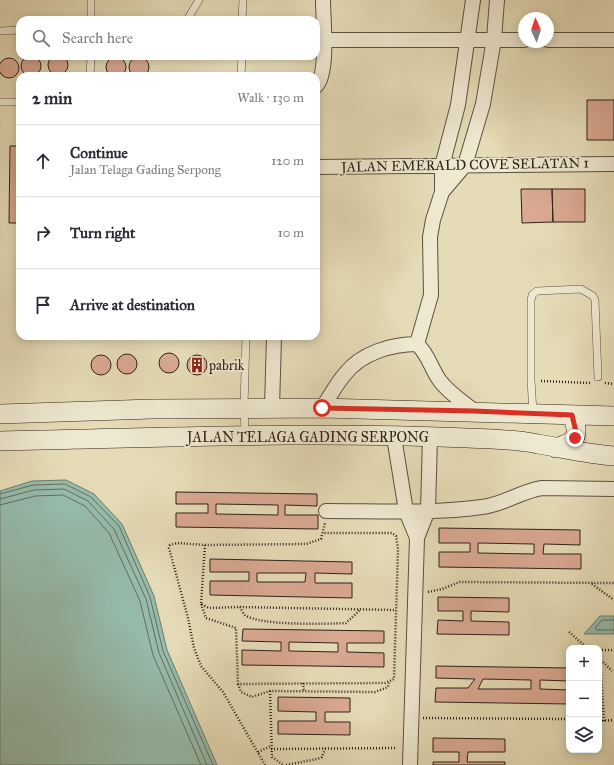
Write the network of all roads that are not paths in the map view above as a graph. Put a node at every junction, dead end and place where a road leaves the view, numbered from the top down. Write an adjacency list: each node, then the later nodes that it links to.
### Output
1 (91, 0): 7 (lane)
2 (198, 0): 8 (lane)
3 (243, 0): 9 (lane)
4 (323, 0): 13 (street)
5 (473, 0): 12 (street)
6 (497, 0): 14 (street)
7 (91, 16)
8 (189, 16)
9 (242, 16)
10 (16, 30): 11 (lane)
11 (0, 31)
12 (468, 39): 13 (street); 14 (street); 26 (street)
13 (323, 40): 22 (street)
14 (494, 40): 15 (street); 27 (street)
15 (518, 40)
16 (554, 40): 17 (street)
17 (614, 40)
18 (91, 60): 20 (lane)
19 (242, 60): 21 (lane)
20 (90, 72)
21 (241, 72)
22 (320, 78)
23 (0, 102): 24 (lane)
24 (16, 102)
25 (614, 164): 27 (street, JALAN EMERALD COVE SELATAN 1)
26 (442, 166): 27 (street, JALAN EMERALD COVE SELATAN 1); 28 (street, JALAN EMERALD COVE SELATAN 1); 29 (street)
27 (464, 166): 29 (street)
28 (320, 167)
29 (442, 192): 32 (street)
30 (246, 340): 34 (lane)
31 (274, 340): 35 (street)
32 (417, 344): 36 (street); 38 (street)
33 (597, 381): 40 (lane)
34 (244, 407): 35 (main road, JALAN TELAGA GADING SERPONG); 37 (main road, JALAN TELAGA GADING SERPONG); 43 (lane)
35 (272, 408): 36 (main road, JALAN TELAGA GADING SERPONG)
36 (322, 408): 38 (main road, JALAN TELAGA GADING SERPONG)
37 (152, 409): 39 (main road, JALAN TELAGA GADING SERPONG); 46 (main road)
38 (474, 411): 40 (main road, JALAN TELAGA GADING SERPONG)
39 (0, 414)
40 (533, 414): 41 (main road, JALAN TELAGA GADING SERPONG)
41 (572, 415): 42 (main road, JALAN TELAGA GADING SERPONG); 48 (main road)
42 (614, 416)
43 (245, 434): 44 (main road, JALAN TELAGA GADING SERPONG); 46 (main road, JALAN TELAGA GADING SERPONG)
44 (394, 437): 45 (main road, JALAN TELAGA GADING SERPONG); 53 (street)
45 (430, 437): 48 (main road, JALAN TELAGA GADING SERPONG); 51 (street)
46 (154, 438): 47 (main road, JALAN TELAGA GADING SERPONG)
47 (0, 441)
48 (556, 448): 49 (main road, JALAN TELAGA GADING SERPONG)
49 (614, 456)
50 (614, 489): 51 (street)
51 (428, 510): 53 (street); 54 (street)
52 (326, 511): 53 (street)
53 (406, 511): 54 (street)
54 (417, 538): 55 (street)
55 (410, 765)

